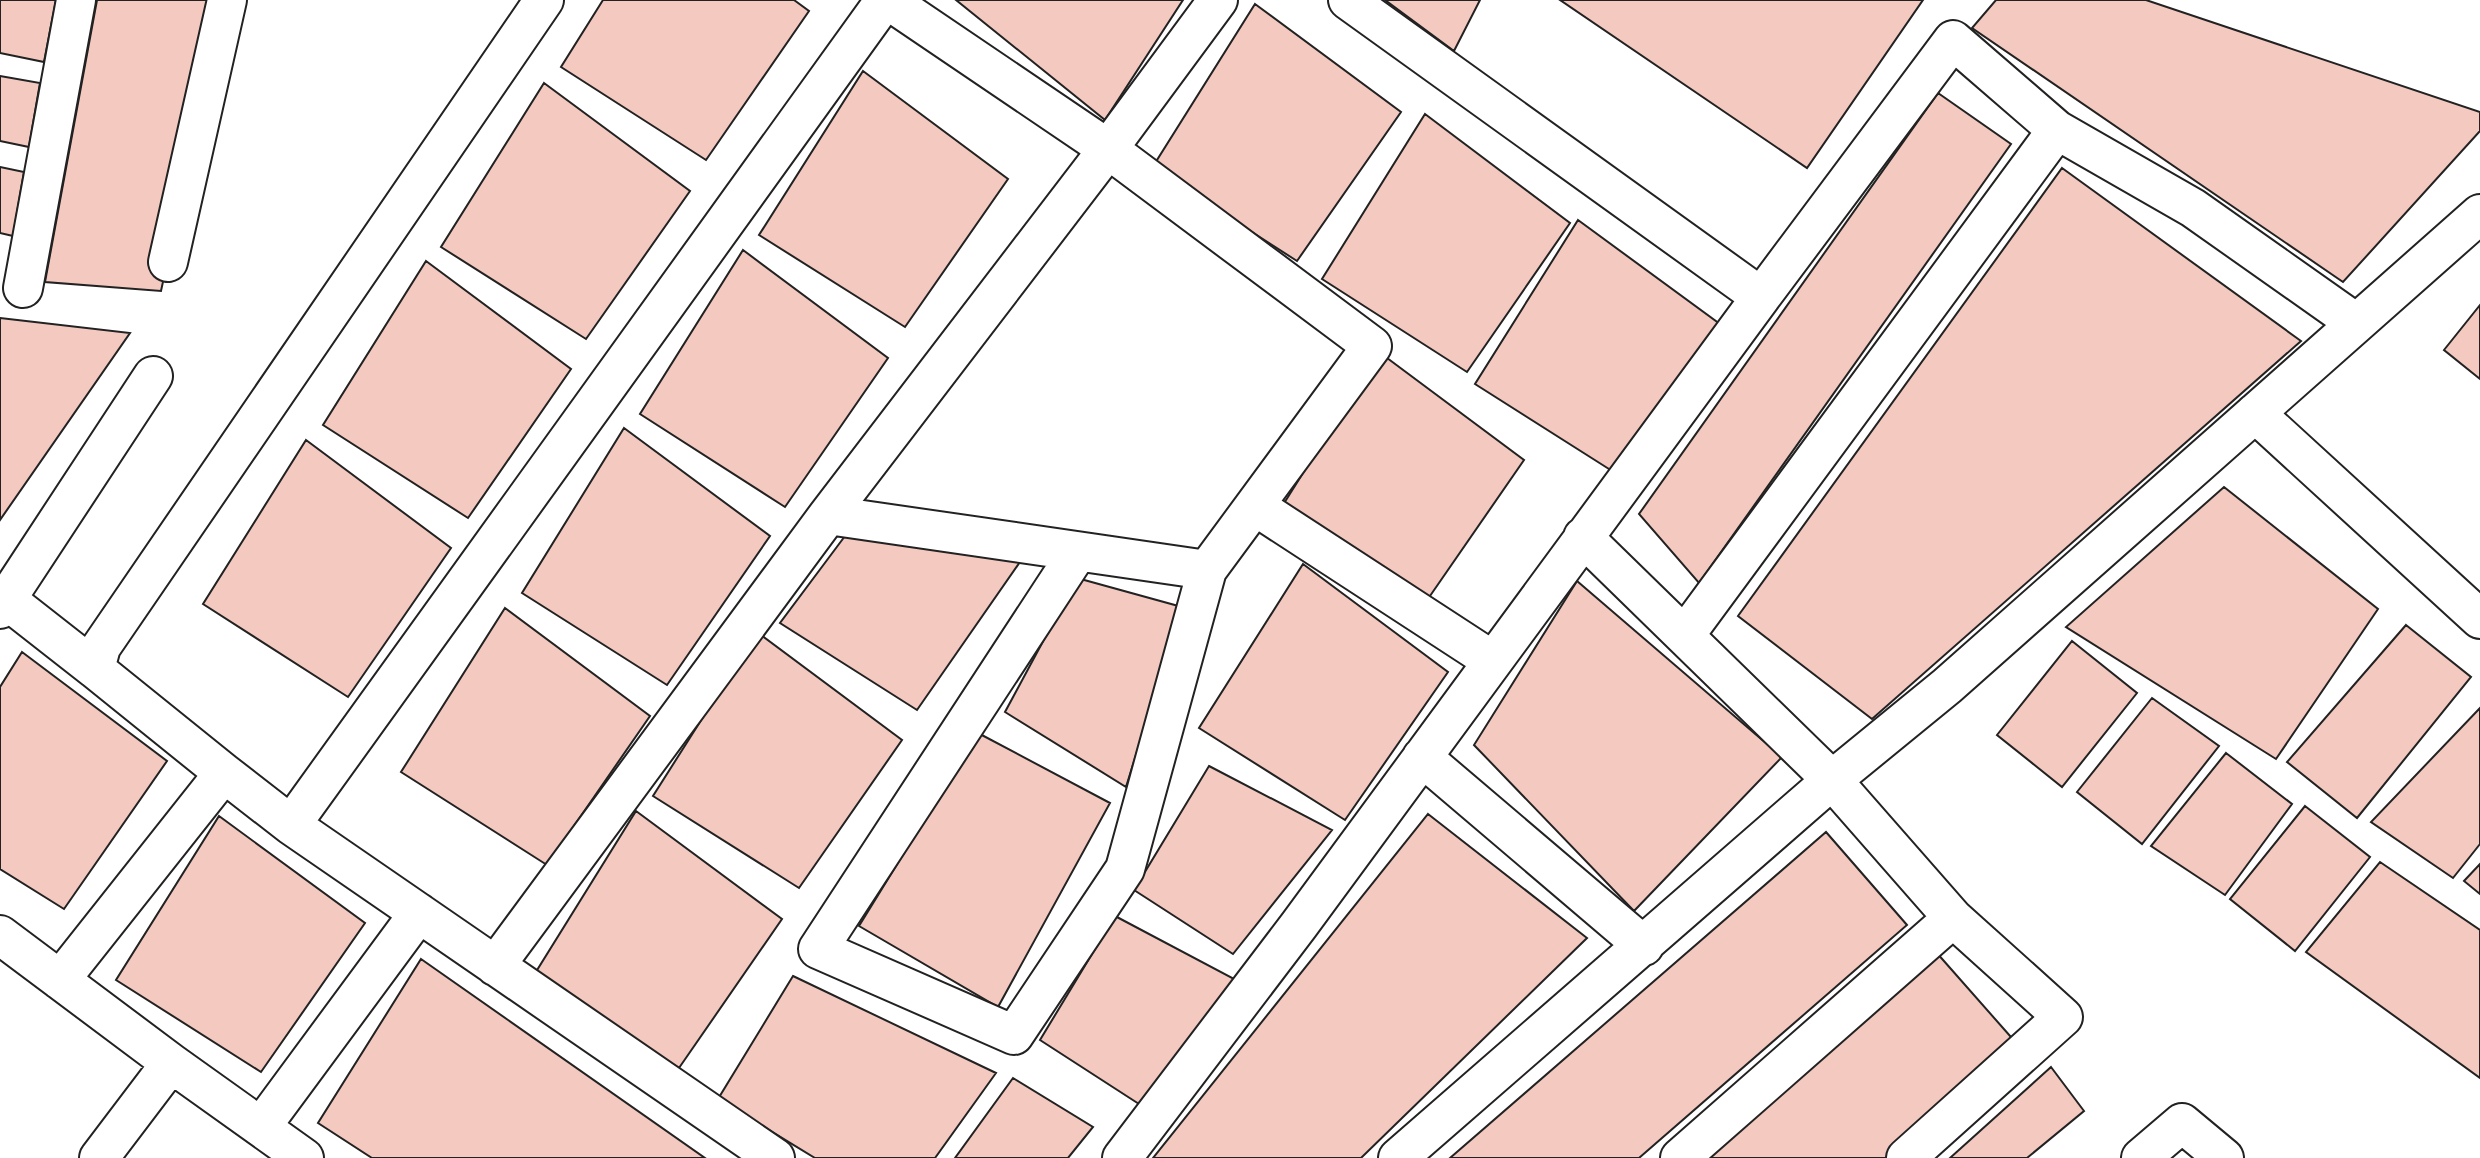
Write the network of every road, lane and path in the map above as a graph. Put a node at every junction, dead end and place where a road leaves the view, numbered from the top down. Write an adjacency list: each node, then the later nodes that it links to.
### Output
1 (76, 0): 11 (street)
2 (227, 0): 10 (street)
3 (544, 0): 25 (street)
4 (887, 0): 8 (street); 29 (street)
5 (1218, 0): 8 (street)
6 (1348, 0): 12 (street)
7 (2057, 130): 12 (street); 13 (street); 23 (street)
8 (1108, 149): 16 (street); 17 (street)
9 (2480, 214): 13 (street)
10 (169, 262)
11 (23, 288)
12 (1761, 297): 18 (street)
13 (2356, 323): 15 (street)
14 (153, 376): 21 (street)
15 (2255, 413): 22 (street); 28 (street)
16 (1255, 506): 20 (street); 24 (street)
17 (828, 515): 19 (street); 34 (street)
18 (1583, 537): 23 (street); 24 (street)
19 (1077, 552): 20 (street); 20 (street)
20 (1207, 570)
21 (3, 604): 25 (street)
22 (2480, 619)
23 (1685, 635): 28 (street)
24 (1493, 661): 26 (street)
25 (95, 669): 27 (street)
26 (1422, 757): 33 (street); 41 (street)
27 (224, 774): 29 (street); 35 (street)
28 (1832, 780): 31 (street); 33 (street)
29 (292, 825): 30 (street)
30 (419, 913): 34 (street); 37 (street)
31 (1953, 918): 43 (street); 44 (street)
32 (0, 935): 35 (street)
33 (1644, 946): 42 (street)
34 (495, 965): 40 (street)
35 (60, 980): 36 (street)
36 (171, 1063): 37 (street); 38 (street)
37 (261, 1127): 39 (street)
38 (99, 1158)
39 (304, 1158)
40 (775, 1158)
41 (1122, 1158)
42 (1398, 1158)
43 (1680, 1158)
44 (1906, 1158)
45 (2141, 1158): 46 (street)
46 (2224, 1158)

